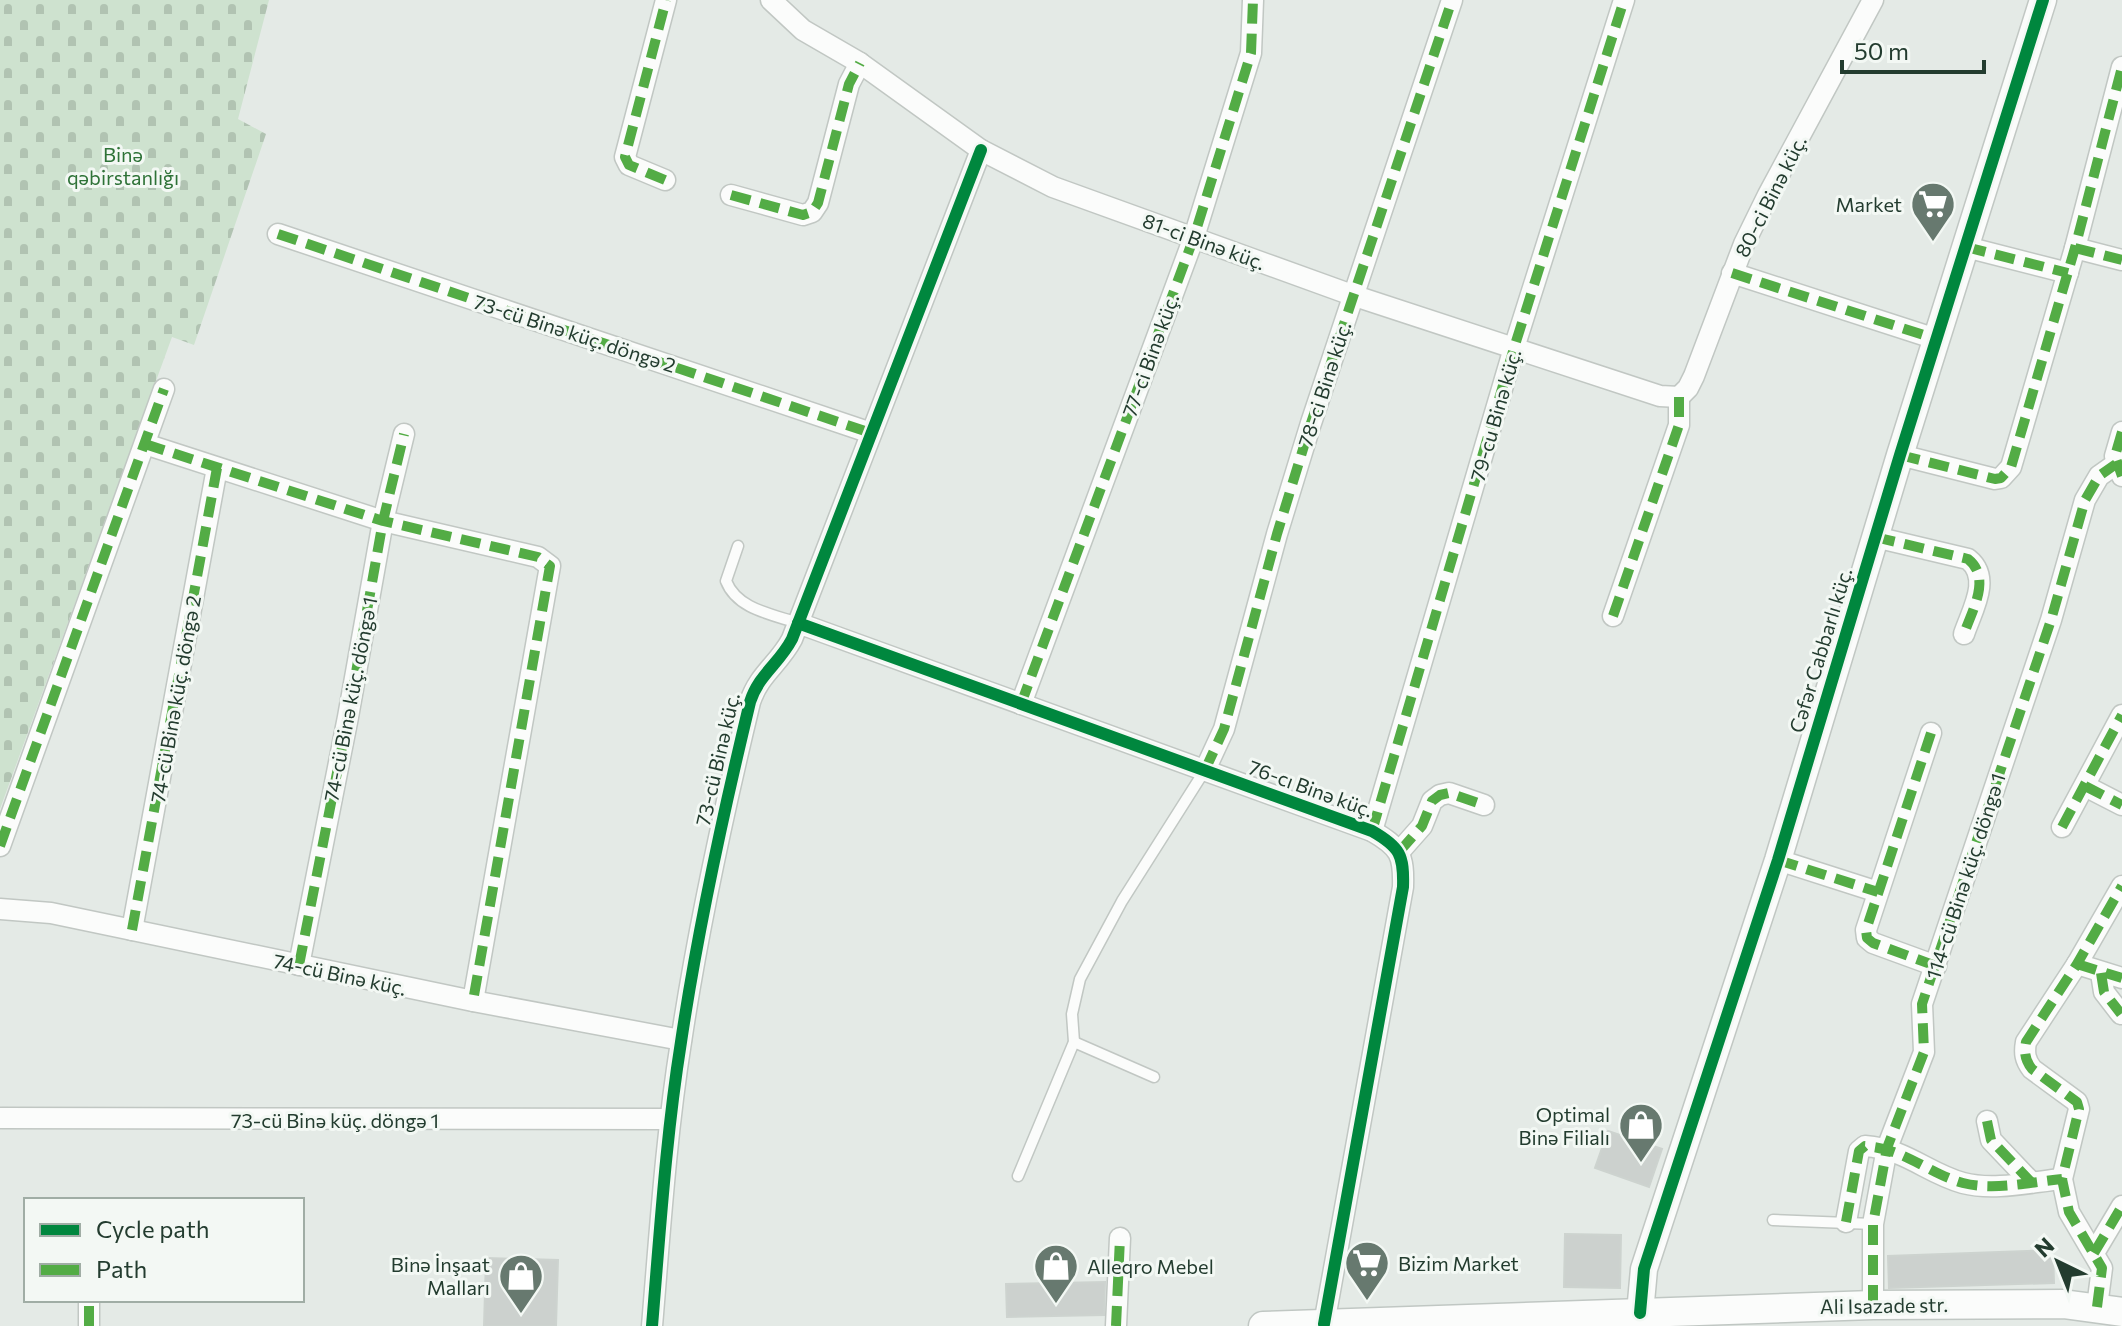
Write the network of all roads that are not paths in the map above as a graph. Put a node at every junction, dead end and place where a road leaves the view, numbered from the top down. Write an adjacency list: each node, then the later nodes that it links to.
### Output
1 (666, 0): 11 (street)
2 (771, 0): 8 (street, 81-ci Binə küç.)
3 (1253, 0): 14 (street, 77-ci Binə küç.)
4 (1452, 0): 20 (street, 78-ci Binə küç.)
5 (1624, 0): 22 (street, 79-cu Binə küç.)
6 (1873, 0): 18 (street, 80-ci Binə küç.)
7 (2043, 0): 15 (street, Cəfər Cabbarlı küç.)
8 (860, 63): 10 (street, 81-ci Binə küç.); 12 (street)
9 (2122, 67): 16 (street)
10 (981, 150): 14 (street, 81-ci Binə küç.); 26 (street, 73-cü Binə küç.)
11 (665, 180)
12 (731, 195)
13 (278, 234): 26 (street, 73-cü Binə küç. döngə 2)
14 (1194, 237): 20 (street, 81-ci Binə küç.); 38 (street, 77-ci Binə küç.)
15 (1966, 247): 19 (street); 21 (street, Cəfər Cabbarlı küç.)
16 (2075, 248): 17 (street); 19 (street)
17 (2122, 260)
18 (1732, 273): 21 (street); 24 (street, 80-ci Binə küç.)
19 (2068, 273): 29 (street)
20 (1352, 295): 22 (street, 81-ci Binə küç.); 41 (street, 78-ci Binə küç.)
21 (1936, 339): 29 (street, Cəfər Cabbarlı küç.)
22 (1514, 348): 24 (street, 81-ci Binə küç.); 46 (street, 79-cu Binə küç.)
23 (164, 389): 28 (street)
24 (1679, 397): 35 (street)
25 (2122, 432): 31 (street)
26 (871, 433): 36 (street, 73-cü Binə küç.)
27 (404, 434): 32 (street, 74-cü Binə küç. döngə 1)
28 (145, 444): 30 (street); 47 (street)
29 (1900, 455): 33 (street, Cəfər Cabbarlı küç.)
30 (217, 468): 32 (street); 53 (street, 74-cü Binə küç. döngə 2)
31 (2119, 470): 56 (street, 114-cü Binə küç. döngə 1)
32 (383, 521): 55 (street, 74-cü Binə küç. döngə 1); 59 (street)
33 (1875, 537): 37 (street); 49 (street, Cəfər Cabbarlı küç.)
34 (738, 546): 36 (lane)
35 (1613, 616)
36 (798, 623): 38 (street, 76-cı Binə küç.); 61 (street, 73-cü Binə küç.)
37 (1964, 634)
38 (1021, 704): 41 (street, 76-cı Binə küç.)
39 (2122, 715): 42 (street)
40 (1931, 733): 51 (street)
41 (1205, 770): 46 (street, 76-cı Binə küç.); 62 (lane)
42 (2085, 786): 44 (street); 45 (street)
43 (1484, 805): 48 (street)
44 (2122, 805)
45 (2062, 827)
46 (1372, 831): 48 (street, 76-cı Binə küç.)
47 (0, 846)
48 (1399, 852): 81 (street)
49 (1778, 860): 51 (street); 80 (street, Cəfər Cabbarlı küç.)
50 (2122, 886): 54 (street)
51 (1878, 892): 56 (street)
52 (0, 909): 53 (street, 74-cü Binə küç.)
53 (132, 930): 55 (street, 74-cü Binə küç.)
54 (2077, 964): 57 (street); 69 (street)
55 (299, 965): 59 (street, 74-cü Binə küç.)
56 (1936, 966): 67 (street, 114-cü Binə küç. döngə 1)
57 (2101, 973): 58 (street); 60 (street)
58 (2122, 978)
59 (473, 1001): 61 (street, 74-cü Binə küç.)
60 (2121, 1014)
61 (681, 1040): 65 (street, 73-cü Binə küç.)
62 (1074, 1042): 63 (lane); 68 (lane)
63 (1154, 1077)
64 (0, 1118): 65 (street, 73-cü Binə küç. döngə 1)
65 (670, 1119): 83 (street, 73-cü Binə küç.)
66 (1987, 1121): 70 (street)
67 (1887, 1148): 70 (street); 73 (street); 74 (street, 114-cü Binə küç. döngə 1)
68 (1018, 1176)
69 (2062, 1179): 70 (street); 76 (street)
70 (2031, 1182)
71 (2122, 1206): 76 (street)
72 (1773, 1220): 73 (lane)
73 (1846, 1222): 74 (lane)
74 (1873, 1224): 78 (street, 114-cü Binə küç. döngə 1)
75 (1120, 1238): 84 (street)
76 (2094, 1253): 79 (street)
77 (89, 1302): 82 (street)
78 (1873, 1305): 79 (main road, Ali Isazade str.); 80 (main road, Ali Isazade str.)
79 (2109, 1310)
80 (1640, 1320): 81 (main road, Ali Isazade str.)
81 (1324, 1324): 85 (main road, Ali Isazade str.)
82 (89, 1326)
83 (652, 1326)
84 (1116, 1326)
85 (1263, 1326)

